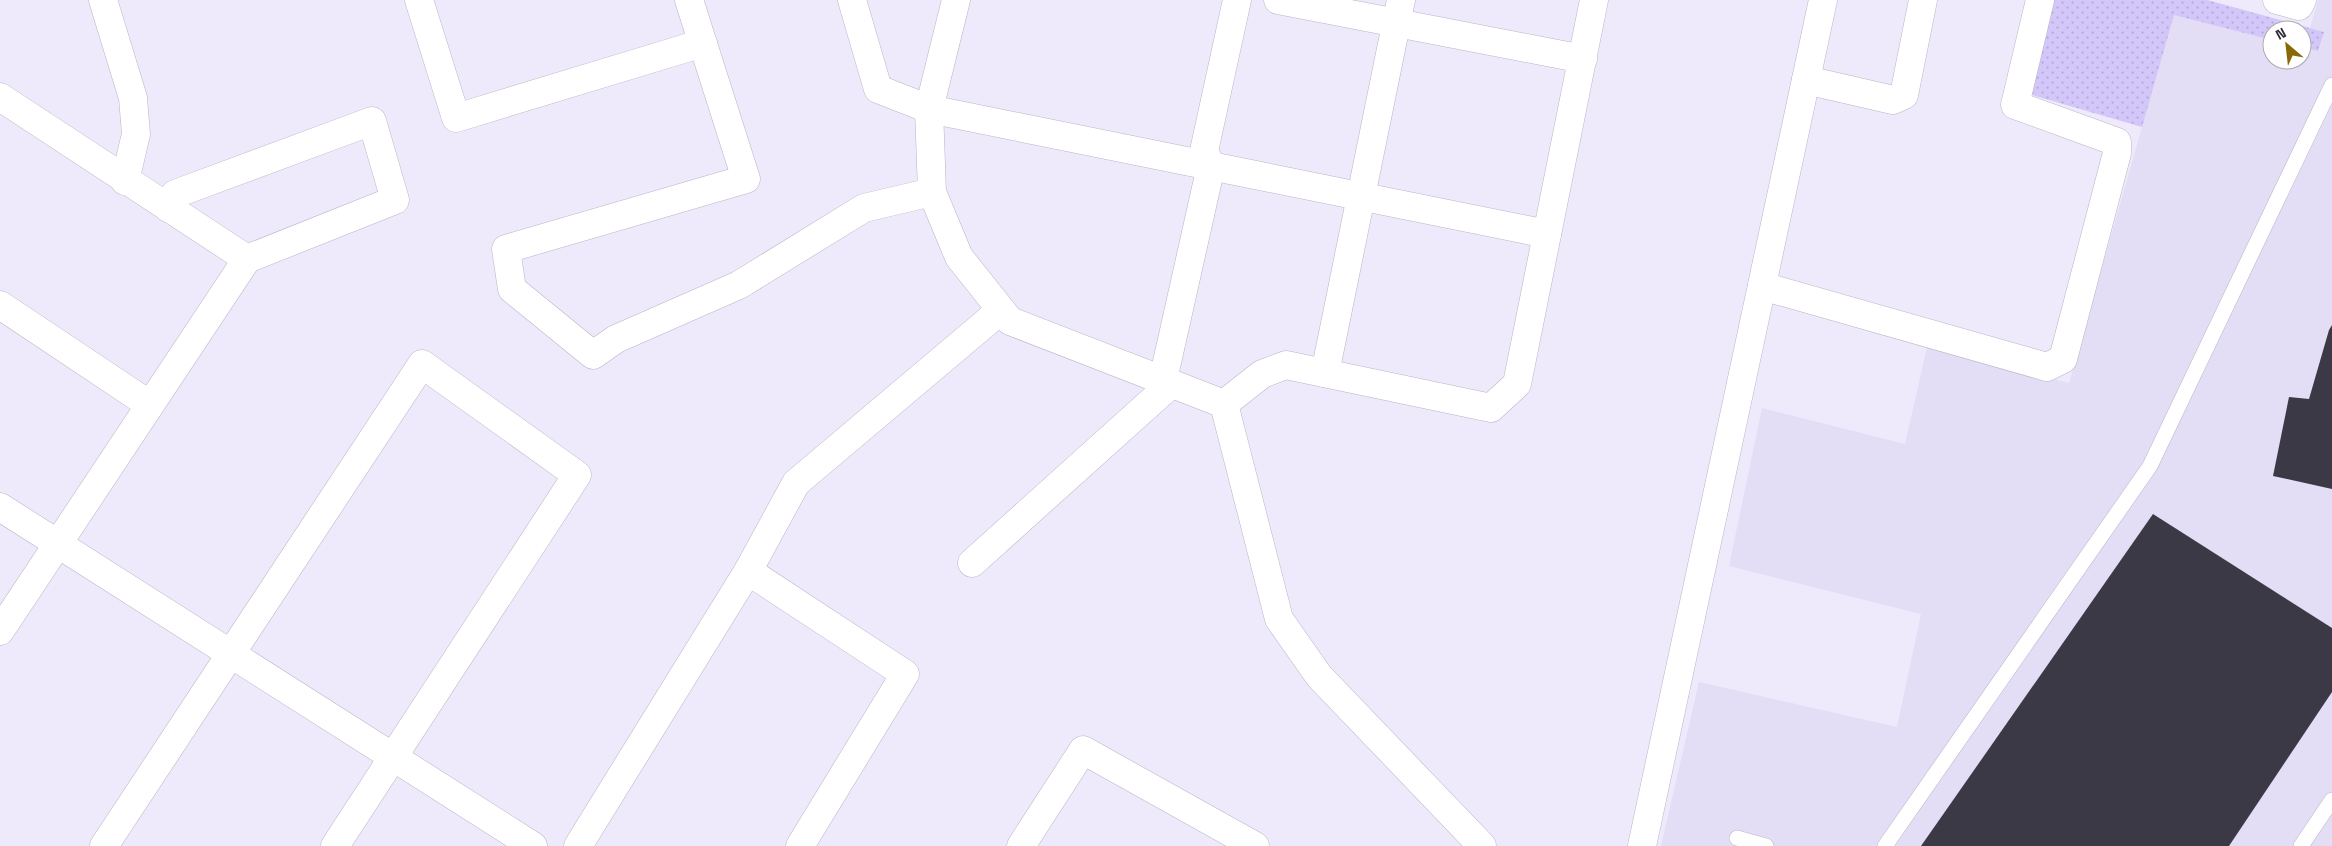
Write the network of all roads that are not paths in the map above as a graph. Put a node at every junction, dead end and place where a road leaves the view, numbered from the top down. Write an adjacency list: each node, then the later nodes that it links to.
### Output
1 (419, 0): 15 (street)
2 (689, 0): 15 (street)
3 (852, 0): 20 (street)
4 (956, 0): 20 (street)
5 (1237, 0): 21 (street)
6 (1278, 0): 14 (street)
7 (1594, 0): 16 (street)
8 (1823, 0): 17 (street)
9 (1923, 0): 17 (street)
10 (2040, 0): 28 (street)
11 (2277, 0): 12 (street)
12 (2302, 0)
13 (110, 2): 22 (street)
14 (1399, 12): 16 (street); 24 (street)
15 (703, 43): 23 (street)
16 (1584, 59): 26 (street)
17 (1806, 80): 28 (street)
18 (2332, 85): 54 (lane)
19 (0, 98): 22 (street)
20 (929, 109): 21 (street); 23 (street)
21 (1211, 166): 24 (street); 32 (street)
22 (125, 181): 25 (street)
23 (932, 192): 30 (street)
24 (1361, 196): 26 (street); 31 (street)
25 (168, 208): 27 (street); 27 (street)
26 (1547, 234): 31 (street)
27 (247, 259): 34 (street)
28 (1762, 286): 52 (street)
29 (0, 305): 34 (street)
30 (1001, 310): 32 (street); 38 (street)
31 (1325, 373): 33 (street)
32 (1167, 382): 33 (street); 37 (street)
33 (1224, 404): 51 (street)
34 (150, 405): 36 (street)
35 (0, 507): 36 (street)
36 (57, 544): 39 (street); 40 (street)
37 (972, 563)
38 (748, 571): 47 (street); 48 (street)
39 (0, 631)
40 (231, 654): 41 (street); 41 (street); 44 (street)
41 (393, 757): 45 (street); 46 (street)
42 (2332, 800): 55 (lane)
43 (1737, 838): 53 (lane)
44 (104, 846)
45 (336, 846)
46 (533, 846)
47 (578, 846)
48 (800, 846)
49 (1022, 846): 50 (street)
50 (1255, 846)
51 (1482, 846)
52 (1642, 846)
53 (1766, 846)
54 (1885, 846)
55 (2302, 846)

